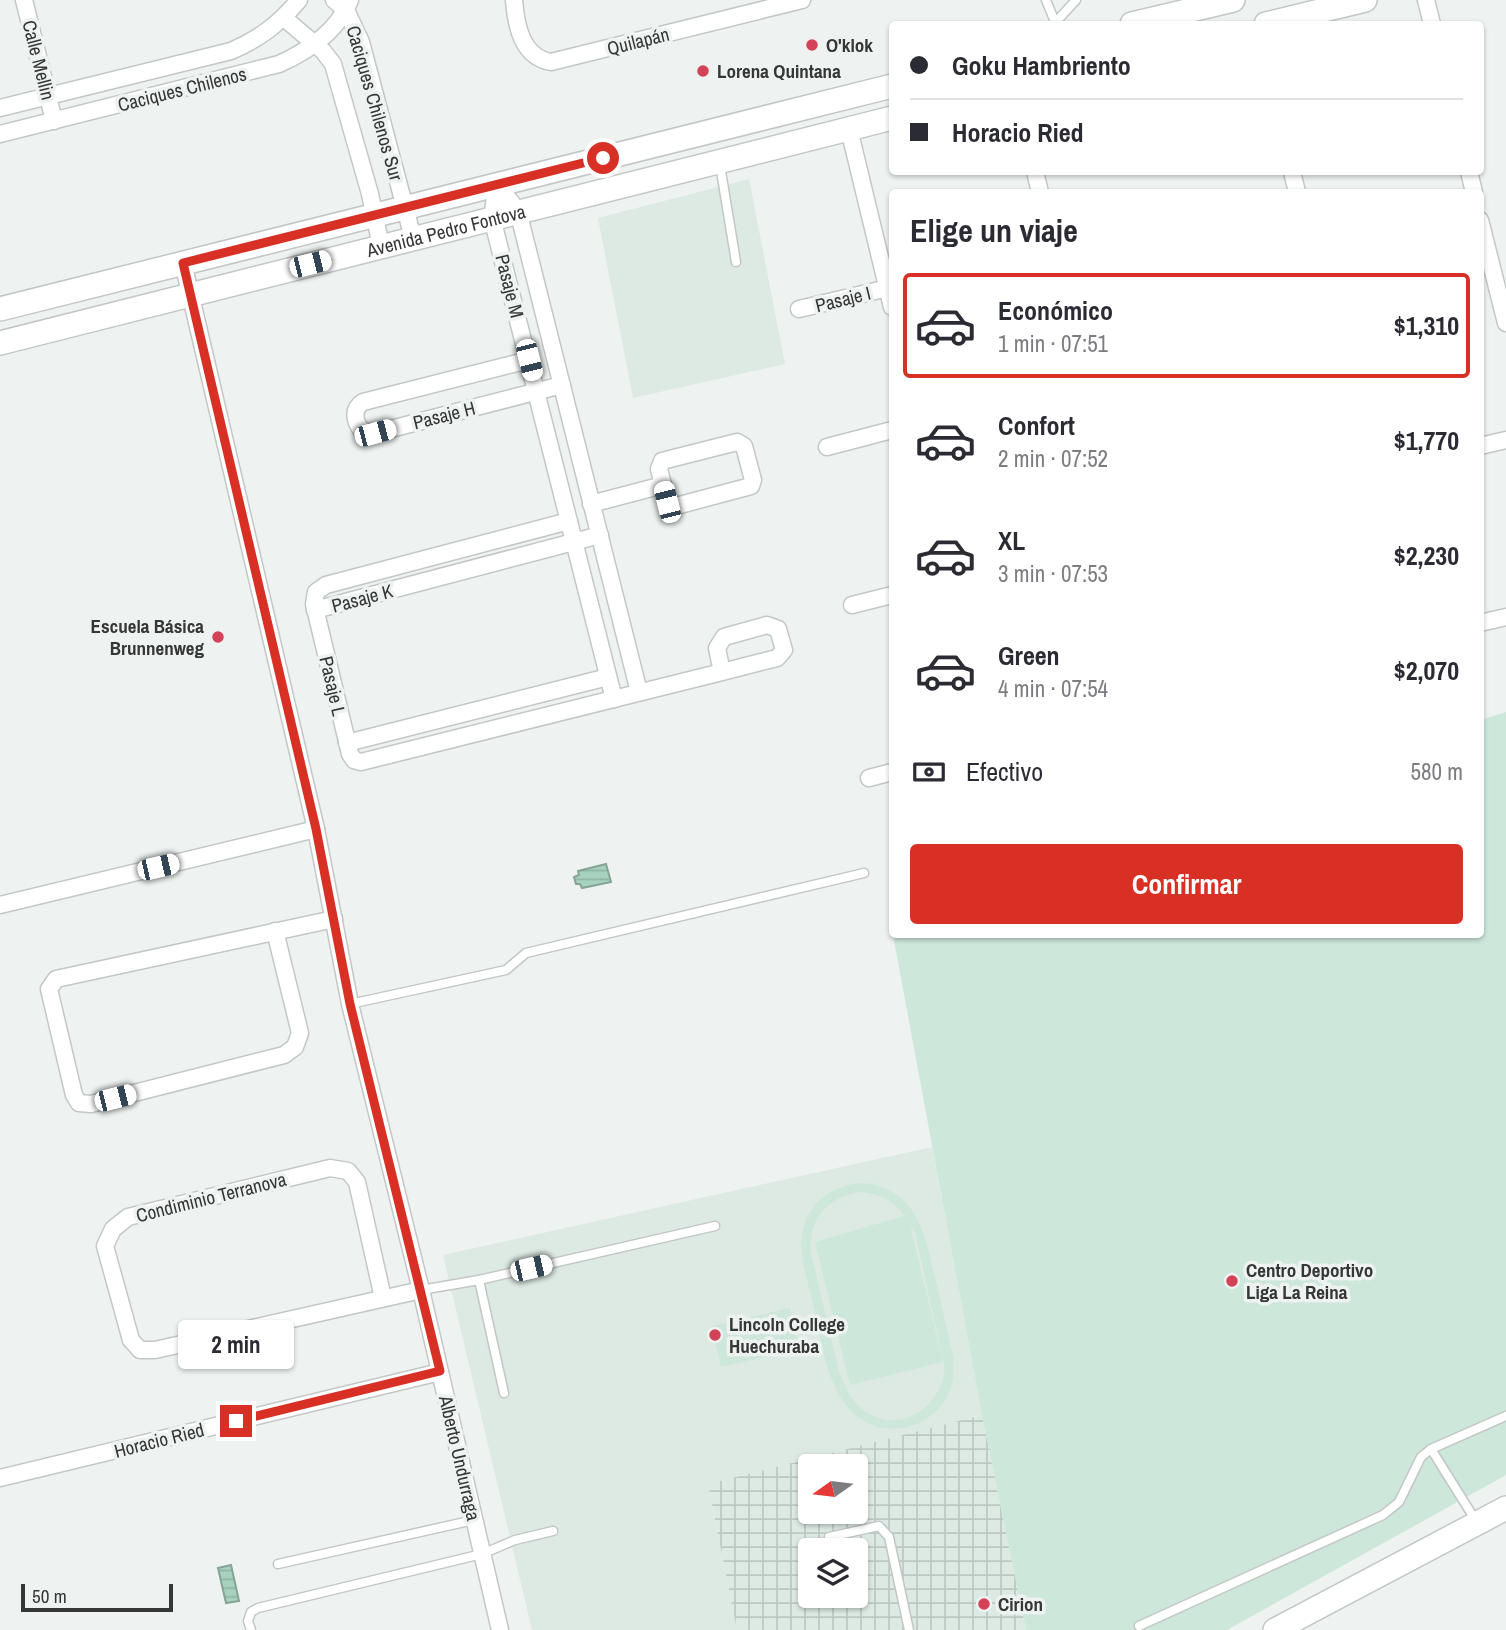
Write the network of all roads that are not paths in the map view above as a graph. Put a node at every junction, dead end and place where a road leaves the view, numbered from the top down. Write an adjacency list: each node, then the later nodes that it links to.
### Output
1 (24, 0): 19 (street, Calle Mellin)
2 (299, 0): 11 (street)
3 (514, 0): 4 (street, Quilapán)
4 (803, 0)
5 (1046, 0): 12 (lane)
6 (1076, 0): 13 (lane)
7 (1233, 0): 14 (street)
8 (1365, 0): 15 (street)
9 (1426, 0): 16 (street)
10 (343, 3): 17 (street, Caciques Chilenos); 27 (street, Caciques Chilenos Sur)
11 (284, 18): 17 (street, Caciques Chilenos Sur); 19 (street, Caciques Chilenos)
12 (1054, 21)
13 (1057, 21)
14 (1145, 21)
15 (1278, 21)
16 (1431, 21)
17 (315, 44): 22 (street, Caciques Chilenos); 29 (street, Caciques Chilenos Sur)
18 (889, 87): 26 (street, Avenida Pedro Fontova)
19 (48, 96): 20 (street, Caciques Chilenos); 22 (street, Calle Mellin)
20 (0, 108)
21 (889, 119): 23 (street, Avenida Pedro Fontova)
22 (54, 121): 24 (street, Caciques Chilenos)
23 (849, 128): 25 (street, Avenida Pedro Fontova); 36 (street)
24 (0, 134)
25 (719, 161): 28 (street, Avenida Pedro Fontova); 34 (lane)
26 (497, 184): 27 (street, Avenida Pedro Fontova); 28 (street, Pasaje M); 30 (street, Pasaje M)
27 (405, 207): 29 (street, Avenida Pedro Fontova); 32 (street, Caciques Chilenos Sur)
28 (518, 211): 30 (street, Avenida Pedro Fontova); 44 (street, Pasaje M)
29 (373, 215): 33 (street, Caciques Chilenos Sur); 35 (street, Avenida Pedro Fontova)
30 (492, 218): 32 (street, Avenida Pedro Fontova); 43 (street, Pasaje M)
31 (1484, 236): 41 (street)
32 (413, 238): 33 (street, Avenida Pedro Fontova)
33 (382, 246): 38 (street, Avenida Pedro Fontova)
34 (736, 262)
35 (183, 263): 38 (street, Alberto Undurraga); 39 (street, Avenida Pedro Fontova)
36 (888, 288): 37 (street); 40 (street, Pasaje I)
37 (889, 293)
38 (191, 294): 42 (street, Avenida Pedro Fontova); 67 (street, Alberto Undurraga)
39 (0, 309)
40 (799, 309)
41 (1506, 323)
42 (0, 342)
43 (529, 360): 45 (street, Pasaje M); 45 (street, Pasaje H)
44 (562, 385): 45 (street, Pasaje H); 51 (street, Pasaje M)
45 (537, 392): 52 (street, Pasaje M)
46 (889, 431): 49 (street)
47 (1506, 440): 48 (street)
48 (1484, 445)
49 (828, 447)
50 (663, 485): 50 (street); 51 (street)
51 (591, 504): 53 (street, Pasaje M)
52 (569, 521): 54 (street, Pasaje M); 57 (street, Pasaje K)
53 (600, 535): 54 (street, Pasaje K); 62 (street, Pasaje M)
54 (574, 542): 57 (street, Pasaje K); 61 (street, Pasaje M)
55 (889, 596): 56 (street)
56 (852, 605)
57 (315, 610): 64 (street, Pasaje L)
58 (1506, 617): 59 (street)
59 (1484, 622)
60 (722, 672): 62 (street)
61 (608, 677): 63 (street, Pasaje M); 64 (street)
62 (639, 692): 63 (street)
63 (614, 699): 64 (street, Pasaje L)
64 (347, 743)
65 (889, 773): 66 (street)
66 (869, 778)
67 (316, 829): 69 (street); 70 (street, Alberto Undurraga)
68 (864, 873): 72 (lane)
69 (0, 905)
70 (334, 919): 71 (street); 72 (street, Alberto Undurraga)
71 (275, 931): 71 (street)
72 (350, 1004): 75 (street, Alberto Undurraga)
73 (715, 1226): 74 (lane)
74 (479, 1280): 75 (lane); 78 (lane)
75 (421, 1290): 76 (street, Condiminio Terranova); 77 (street, Alberto Undurraga)
76 (383, 1298): 76 (street, Condiminio Terranova)
77 (440, 1371): 81 (street, Horacio Ried); 83 (street, Alberto Undurraga)
78 (504, 1393)
79 (1506, 1416): 80 (lane)
80 (1432, 1449): 84 (lane); 89 (lane)
81 (0, 1478)
82 (1506, 1508): 84 (street)
83 (474, 1520): 87 (street, Alberto Undurraga); 88 (lane)
84 (1477, 1523): 93 (street)
85 (554, 1531): 87 (lane)
86 (829, 1537): 92 (lane)
87 (482, 1554): 90 (lane); 91 (street, Alberto Undurraga)
88 (278, 1564)
89 (1139, 1626)
90 (251, 1630)
91 (500, 1630)
92 (909, 1630)
93 (1275, 1630)

